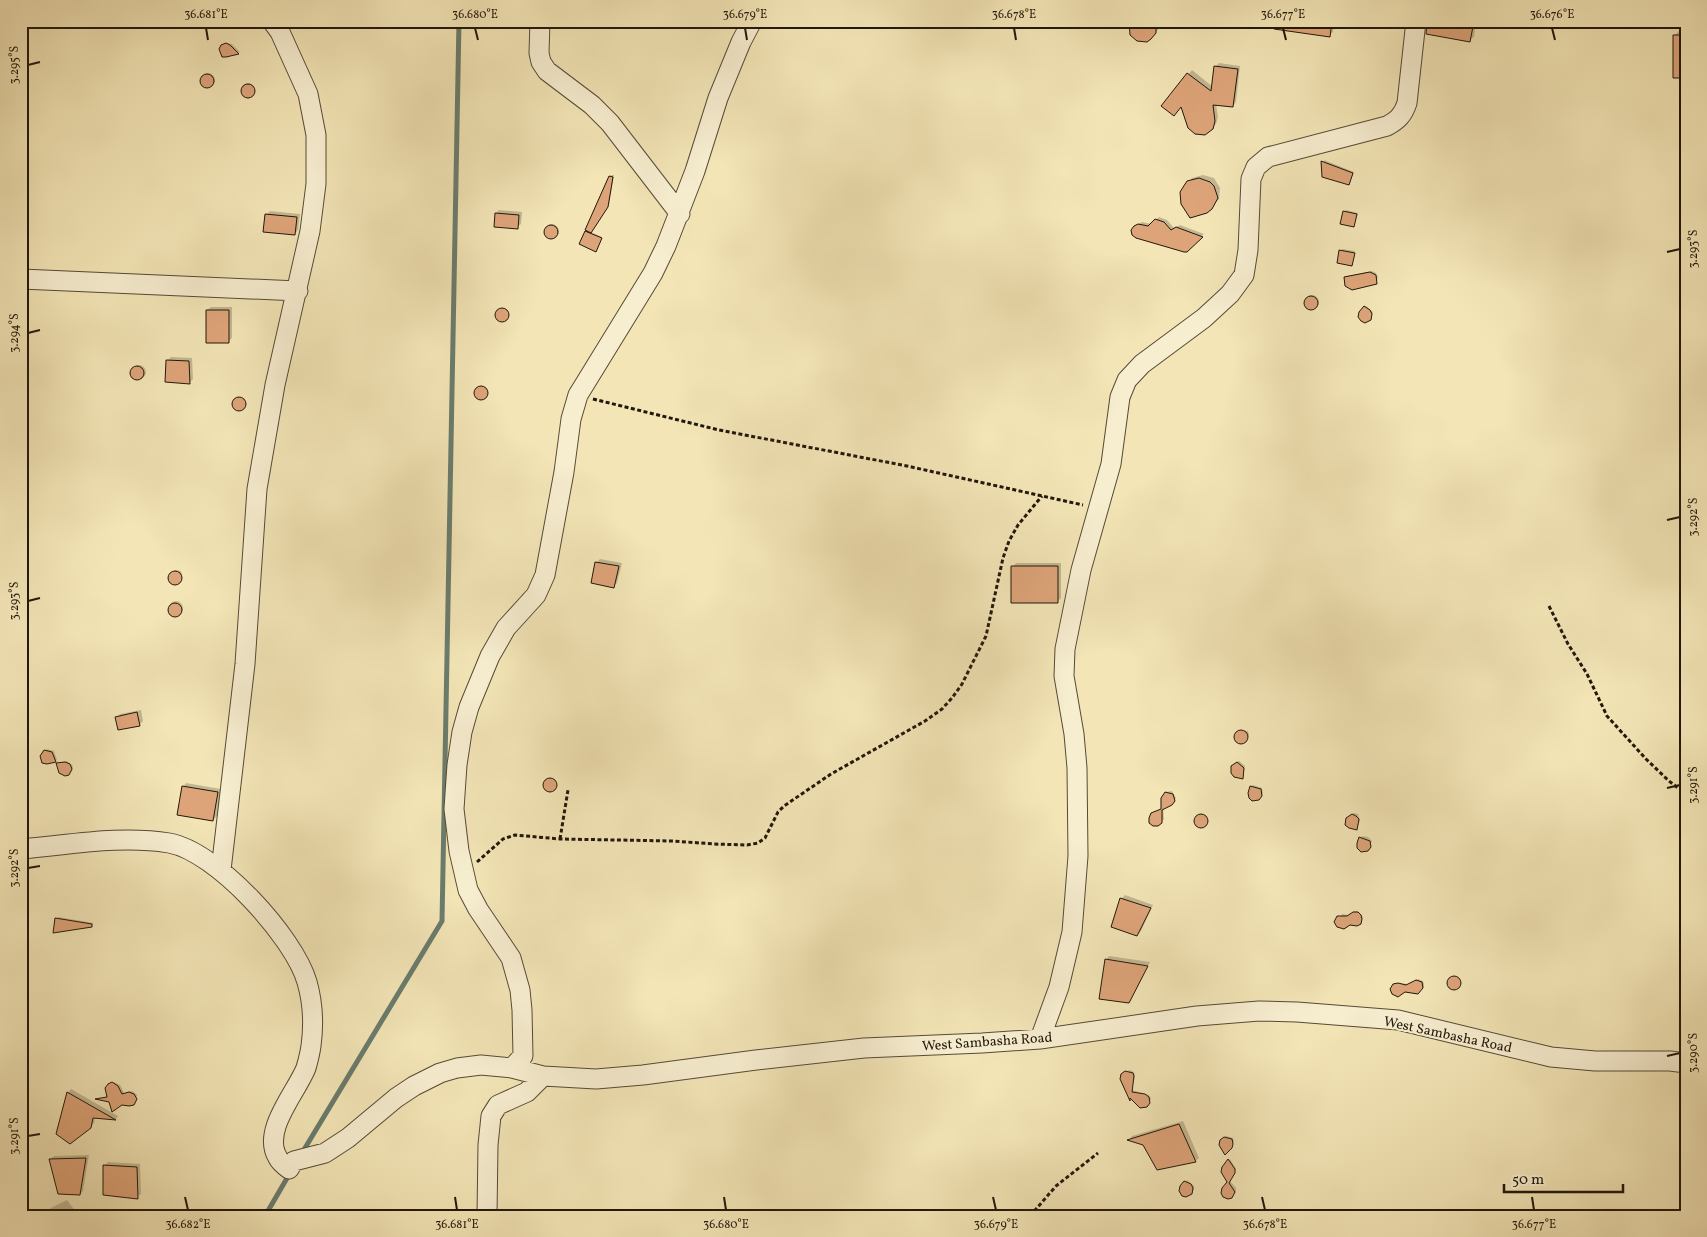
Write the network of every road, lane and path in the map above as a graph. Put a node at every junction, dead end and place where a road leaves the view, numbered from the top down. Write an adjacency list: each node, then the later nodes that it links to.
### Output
1 (272, 21): 7 (street)
2 (540, 21): 5 (street)
3 (752, 21): 5 (street)
4 (1416, 21): 10 (street)
5 (680, 214): 8 (street)
6 (21, 279): 7 (street)
7 (298, 291): 16 (street)
8 (578, 395): 9 (path); 17 (street)
9 (1042, 496): 10 (path); 14 (path)
10 (1098, 508): 18 (street)
11 (1549, 606): 13 (path)
12 (568, 790): 14 (path)
13 (1686, 791)
14 (560, 839): 17 (path)
15 (21, 849): 16 (street)
16 (221, 870): 20 (street, West Sambasha Road)
17 (464, 874): 20 (street)
18 (1040, 1039): 19 (street, West Sambasha Road); 21 (street, West Sambasha Road)
19 (1686, 1063)
20 (512, 1068): 21 (street, West Sambasha Road)
21 (543, 1076): 23 (street)
22 (1098, 1153): 24 (path)
23 (487, 1216)
24 (1030, 1216)

